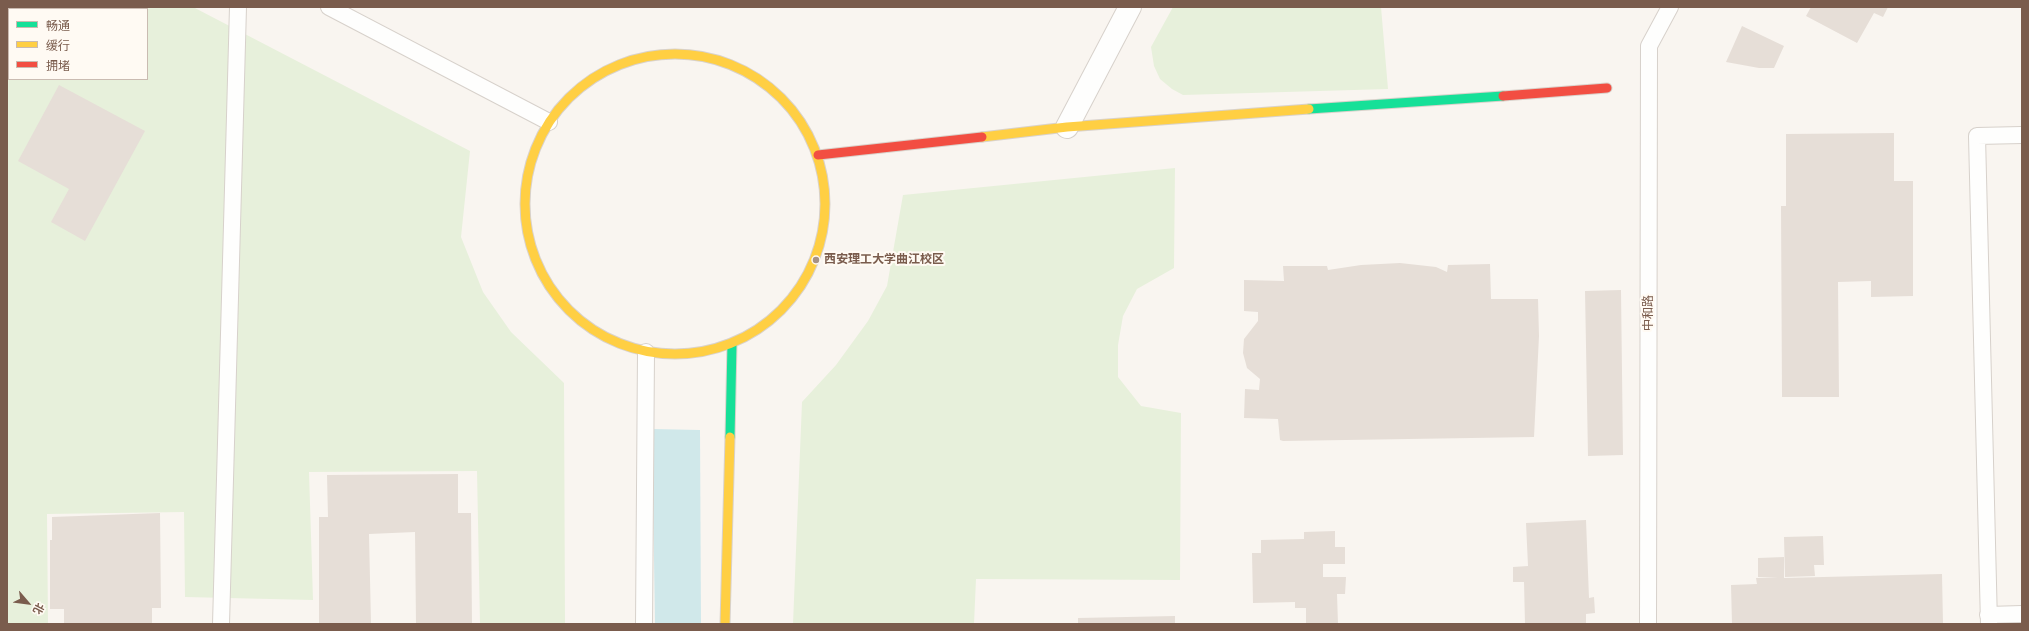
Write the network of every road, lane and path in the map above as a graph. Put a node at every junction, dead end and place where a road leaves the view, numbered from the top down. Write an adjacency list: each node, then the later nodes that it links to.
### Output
1 (238, 7): 14 (lane)
2 (329, 7): 6 (lane)
3 (1130, 7): 7 (street)
4 (1670, 7): 17 (lane, 中和路)
5 (1607, 88): 7 (street)
6 (549, 122): 9 (street); 11 (street)
7 (1067, 127): 9 (street)
8 (2022, 135): 13 (lane)
9 (818, 155): 10 (street)
10 (732, 344): 11 (street); 16 (street)
11 (646, 352): 15 (lane)
12 (2022, 614): 13 (lane)
13 (1989, 619)
14 (221, 624)
15 (644, 624)
16 (725, 624)
17 (1648, 624)

